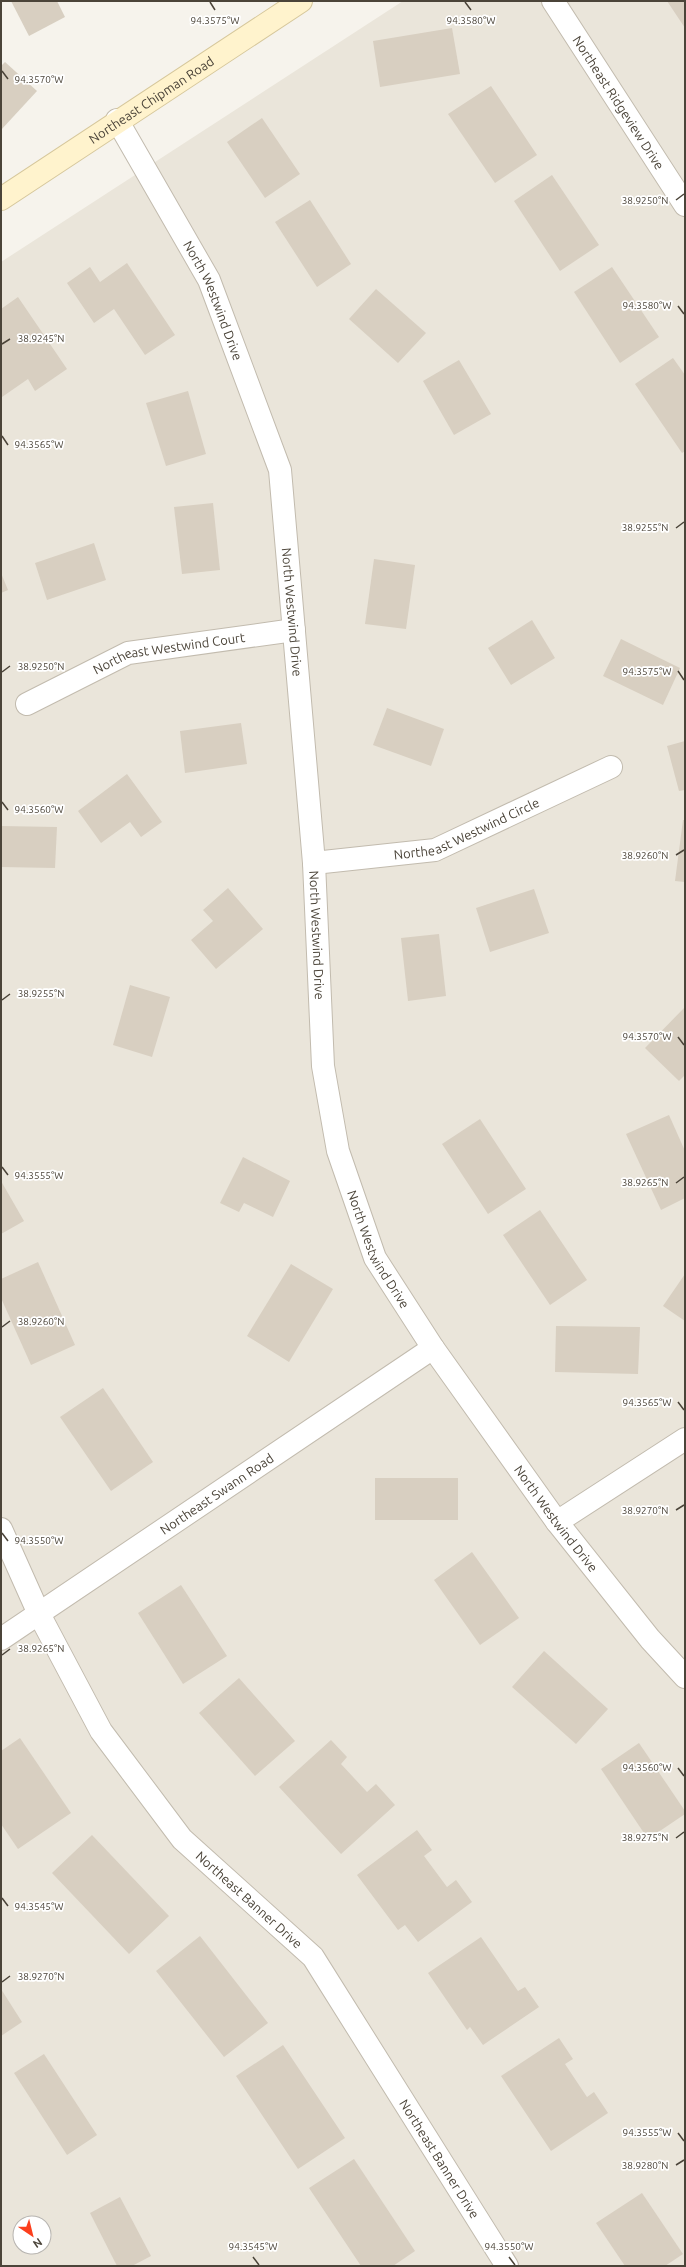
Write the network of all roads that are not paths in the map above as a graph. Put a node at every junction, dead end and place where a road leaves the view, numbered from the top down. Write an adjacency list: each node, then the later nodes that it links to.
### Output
1 (302, 1): 3 (street, Northeast Chipman Road)
2 (553, 1): 5 (street, Northeast Ridgeview Drive)
3 (117, 120): 4 (street, Northeast Chipman Road); 6 (street, North Westwind Drive)
4 (1, 199)
5 (685, 205)
6 (294, 630): 7 (street, Northeast Westwind Court); 9 (street, North Westwind Drive)
7 (27, 704)
8 (611, 767): 9 (street, Northeast Westwind Circle)
9 (314, 863): 10 (street, North Westwind Drive)
10 (433, 1348): 12 (street, North Westwind Drive); 14 (street, Northeast Swann Road)
11 (685, 1439): 12 (street)
12 (557, 1522): 16 (street, North Westwind Drive)
13 (1, 1529): 14 (street, Northeast Banner Drive)
14 (39, 1614): 15 (street, Northeast Swann Road); 17 (street, Northeast Banner Drive)
15 (1, 1639)
16 (685, 1677)
17 (507, 2266)

